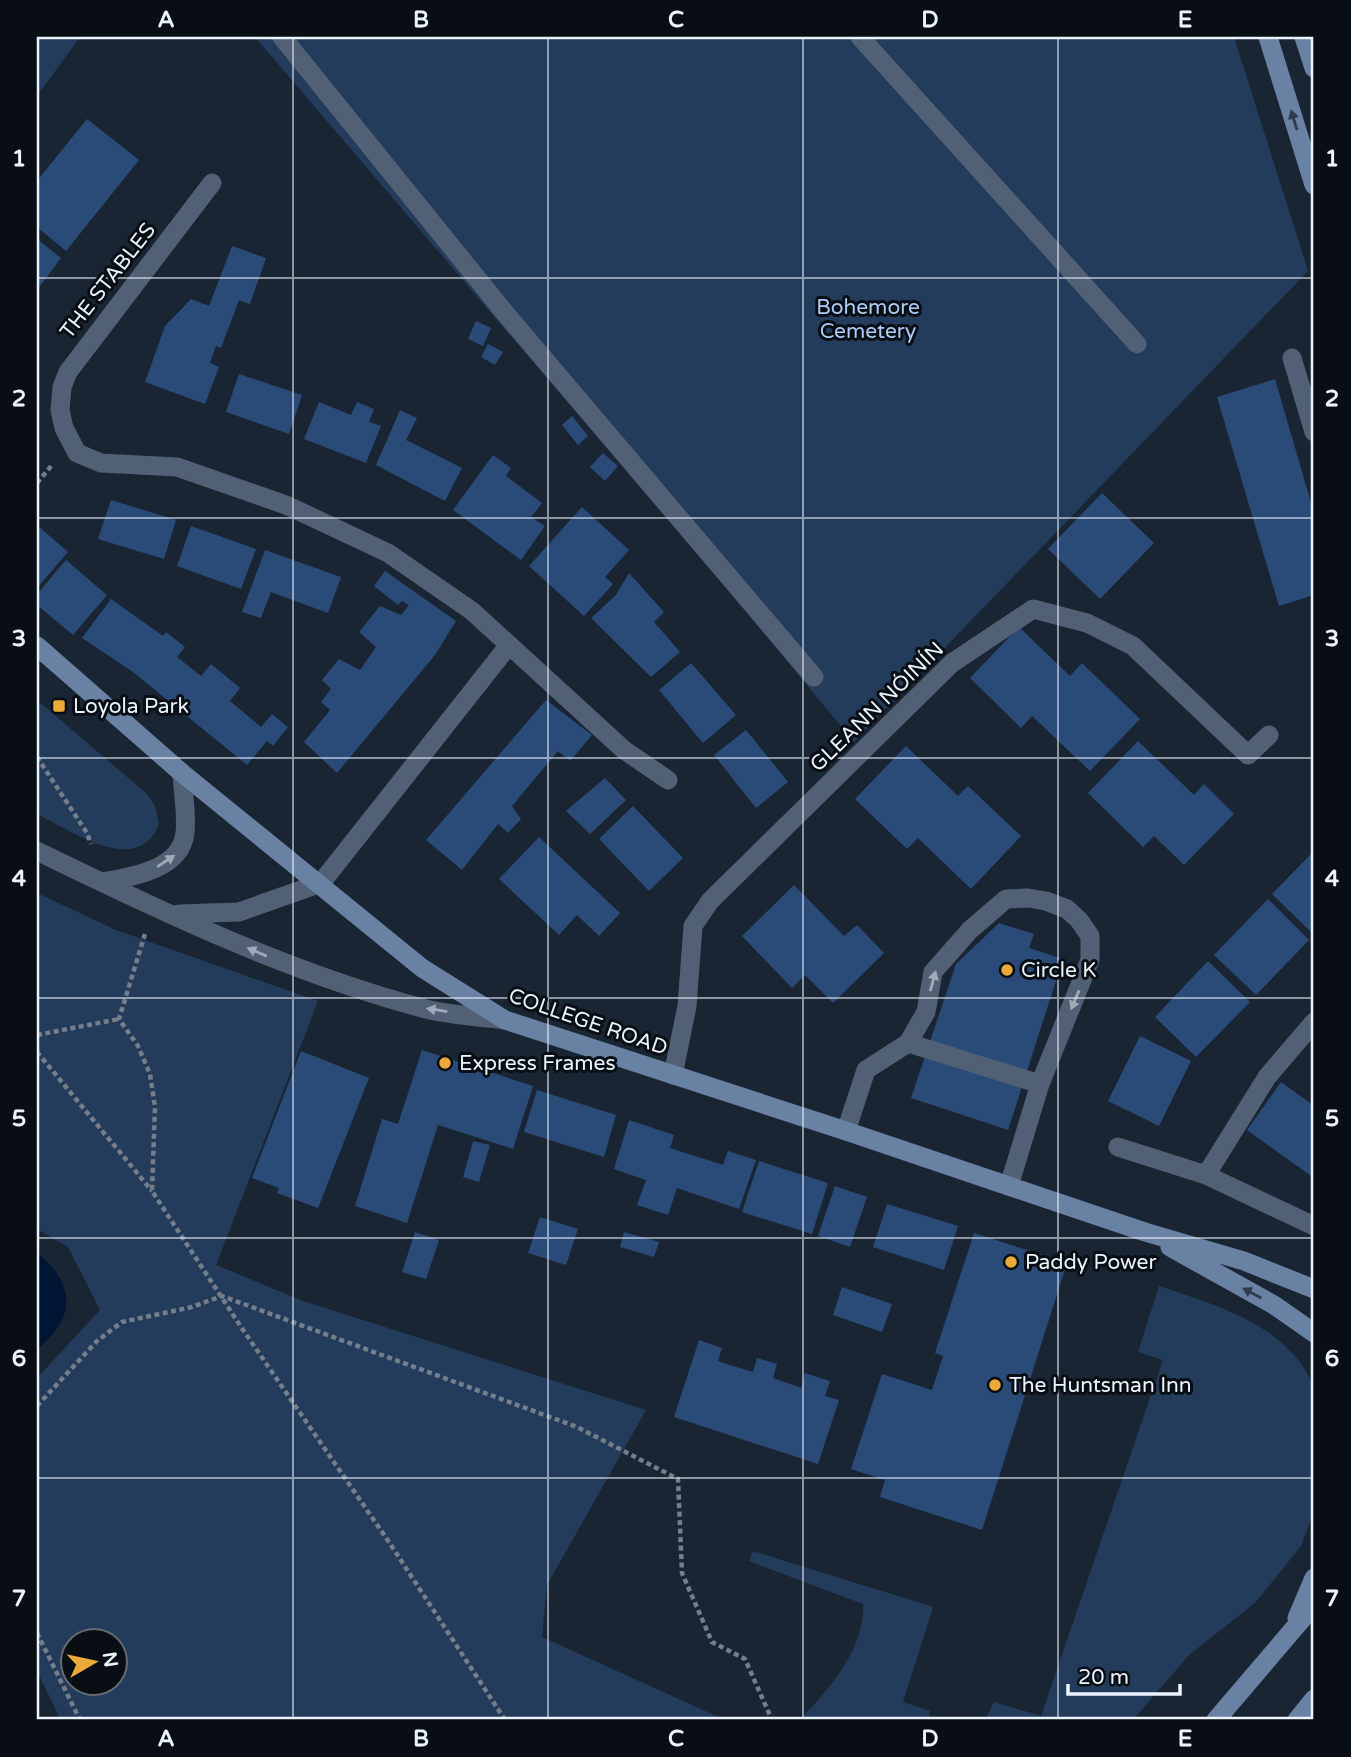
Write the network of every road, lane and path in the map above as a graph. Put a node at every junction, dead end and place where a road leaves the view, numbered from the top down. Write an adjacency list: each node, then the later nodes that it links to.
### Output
1 (282, 37): 13 (street)
2 (860, 37): 8 (street)
3 (1268, 37): 7 (main road, one-way to 3)
4 (1304, 37): 5 (main road)
5 (1314, 68)
6 (212, 183): 11 (street, THE STABLES)
7 (1314, 185)
8 (1137, 344)
9 (1292, 358): 10 (street)
10 (1314, 432)
11 (509, 645): 17 (street); 21 (street)
12 (37, 646): 16 (main road, COLLEGE ROAD)
13 (814, 677)
14 (1269, 734): 29 (street, GLEANN NÓINÍN)
15 (37, 757): 18 (path)
16 (182, 773): 20 (street, one-way to 16); 21 (main road, COLLEGE ROAD)
17 (668, 780)
18 (92, 848)
19 (37, 851): 20 (street)
20 (102, 882): 22 (street)
21 (321, 883): 22 (street); 24 (main road, COLLEGE ROAD)
22 (162, 910): 23 (path); 24 (street, one-way to 22)
23 (119, 1019): 26 (path); 35 (path)
24 (505, 1020): 29 (main road, COLLEGE ROAD)
25 (1314, 1022): 33 (street)
26 (37, 1035)
27 (908, 1043): 30 (street); 30 (street, one-way to 30); 31 (street)
28 (37, 1052): 35 (path)
29 (673, 1075): 31 (main road, COLLEGE ROAD)
30 (1040, 1084): 34 (street)
31 (846, 1131): 34 (main road, COLLEGE ROAD)
32 (1118, 1147): 33 (street)
33 (1206, 1175): 36 (street)
34 (1009, 1186): 37 (main road, COLLEGE ROAD)
35 (152, 1191): 39 (path)
36 (1314, 1226)
37 (1144, 1232): 38 (main road, COLLEGE ROAD); 40 (main road, COLLEGE ROAD, one-way to 37)
38 (1314, 1289)
39 (222, 1296): 41 (path); 48 (path); 49 (path)
40 (1313, 1333)
41 (37, 1406)
42 (1314, 1578): 45 (main road)
43 (1314, 1605): 45 (main road)
44 (37, 1633): 47 (path)
45 (1289, 1635): 50 (main road)
46 (1314, 1699): 51 (main road)
47 (80, 1720)
48 (505, 1720)
49 (772, 1720)
50 (1216, 1720)
51 (1297, 1720)

